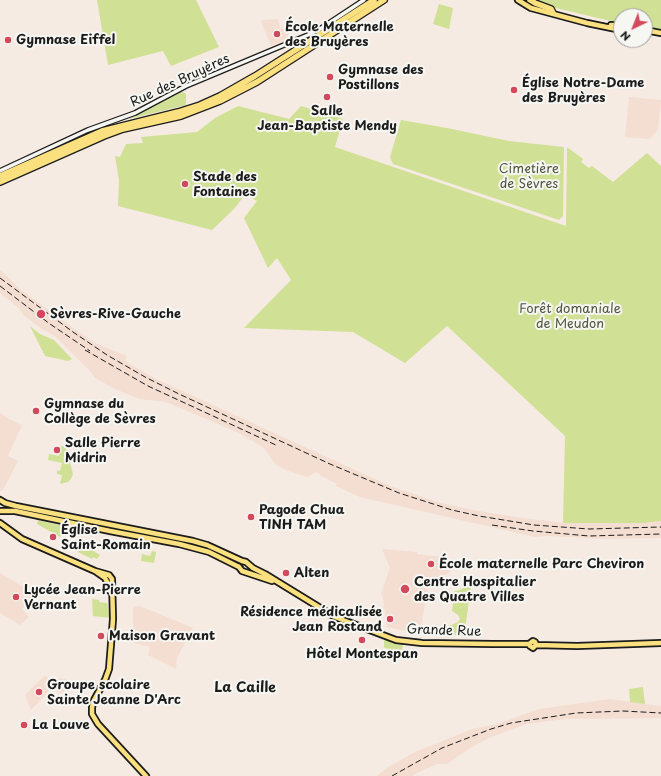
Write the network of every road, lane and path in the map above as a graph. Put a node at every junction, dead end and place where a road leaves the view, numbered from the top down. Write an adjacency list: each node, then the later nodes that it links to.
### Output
1 (364, 0): 12 (street, Rue des Bruyères)
2 (374, 0): 12 (highway)
3 (384, 0): 12 (highway)
4 (518, 0): 7 (main road)
5 (526, 0): 7 (main road)
6 (530, 0): 8 (highway)
7 (534, 9): 8 (main road)
8 (553, 13): 9 (main road)
9 (568, 17): 10 (main road); 11 (main road)
10 (613, 25)
11 (613, 28)
12 (2, 175): 13 (highway)
13 (0, 182)
14 (0, 500): 15 (main road)
15 (5, 504): 16 (main road); 18 (main road)
16 (2, 511): 20 (main road)
17 (0, 523): 21 (main road)
18 (242, 561): 19 (main road); 20 (main road)
19 (249, 565): 22 (main road); 23 (main road, Grande Rue)
20 (239, 567): 22 (main road)
21 (95, 571): 24 (main road); 24 (main road)
22 (245, 571): 23 (main road, Grande Rue)
23 (278, 583): 25 (main road, Grande Rue)
24 (113, 618): 26 (main road)
25 (661, 643)
26 (146, 776)

